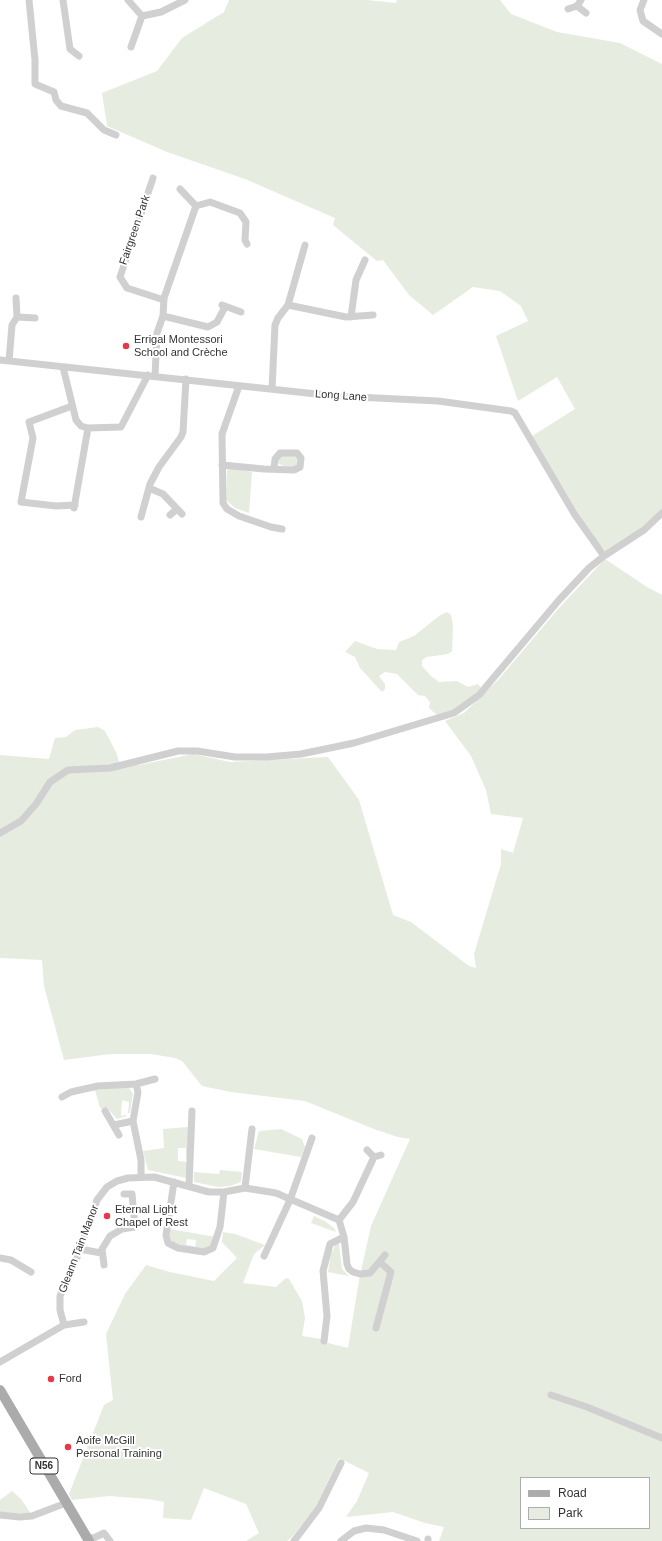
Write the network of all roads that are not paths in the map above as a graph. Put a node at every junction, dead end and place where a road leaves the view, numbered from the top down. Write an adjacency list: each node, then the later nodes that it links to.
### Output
1 (29, 0): 13 (street)
2 (63, 0): 12 (street)
3 (128, 0): 9 (street)
4 (185, 0): 9 (street)
5 (644, 0): 10 (street)
6 (579, 3): 7 (street); 8 (street)
7 (568, 9)
8 (586, 12)
9 (142, 16): 11 (street)
10 (662, 34)
11 (131, 48)
12 (79, 56)
13 (116, 135)
14 (153, 178): 21 (street, Fairgreen Park)
15 (180, 189): 16 (street)
16 (196, 206): 17 (street); 21 (street)
17 (247, 244)
18 (305, 245): 22 (street)
19 (364, 260): 27 (street)
20 (16, 298): 26 (street)
21 (164, 300): 25 (street)
22 (288, 305): 27 (street); 35 (street)
23 (241, 312): 25 (street)
24 (373, 315): 27 (street)
25 (163, 316): 32 (street)
26 (17, 317): 28 (street); 30 (street)
27 (351, 317)
28 (34, 318)
29 (0, 360): 30 (street, Long Lane)
30 (10, 361): 31 (street, Long Lane)
31 (63, 367): 32 (street, Long Lane); 36 (street)
32 (152, 376): 33 (street, Long Lane); 37 (street)
33 (186, 380): 34 (street, Long Lane); 40 (street)
34 (239, 386): 35 (street, Long Lane); 38 (street)
35 (272, 389): 45 (street, Long Lane)
36 (72, 406): 37 (street); 37 (street)
37 (88, 428)
38 (222, 465): 39 (street); 44 (street)
39 (274, 469)
40 (149, 488): 42 (street); 43 (street)
41 (662, 513): 45 (street)
42 (170, 516)
43 (141, 517)
44 (282, 529)
45 (604, 556): 46 (street)
46 (0, 833)
47 (155, 1079): 48 (street)
48 (136, 1084): 49 (street); 52 (street)
49 (62, 1097)
50 (105, 1111): 53 (street)
51 (192, 1111): 60 (street)
52 (133, 1121): 53 (street); 58 (street)
53 (114, 1125): 55 (street)
54 (252, 1129): 61 (street)
55 (120, 1135)
56 (312, 1138): 64 (street)
57 (367, 1150): 65 (street)
58 (141, 1176): 59 (street, Gleann Tain Manor); 67 (street, Gleann Tain Manor)
59 (174, 1182): 60 (street, Gleann Tain Manor); 62 (street)
60 (189, 1186): 62 (street, Gleann Tain Manor)
61 (245, 1188): 62 (street, Gleann Tain Manor); 64 (street, Gleann Tain Manor)
62 (224, 1192)
63 (124, 1194): 68 (street)
64 (290, 1200): 65 (street, Gleann Tain Manor); 70 (street)
65 (338, 1220): 66 (street)
66 (344, 1237): 72 (street); 78 (street)
67 (80, 1249): 68 (street); 76 (street, Gleann Tain Manor)
68 (101, 1253): 73 (street)
69 (386, 1255): 72 (street)
70 (264, 1256)
71 (0, 1258): 74 (street)
72 (381, 1263): 77 (street)
73 (104, 1265)
74 (31, 1272)
75 (84, 1322): 76 (street)
76 (64, 1325): 79 (street)
77 (376, 1328)
78 (316, 1335)
79 (0, 1362)
80 (551, 1395): 82 (street)
81 (1, 1396): 84 (main road, N56)
82 (662, 1438)
83 (341, 1463): 88 (street)
84 (66, 1503): 85 (street); 86 (main road, N56)
85 (0, 1515)
86 (88, 1539): 87 (street)
87 (110, 1541)
88 (294, 1541)
89 (341, 1541): 90 (street)
90 (417, 1541)

